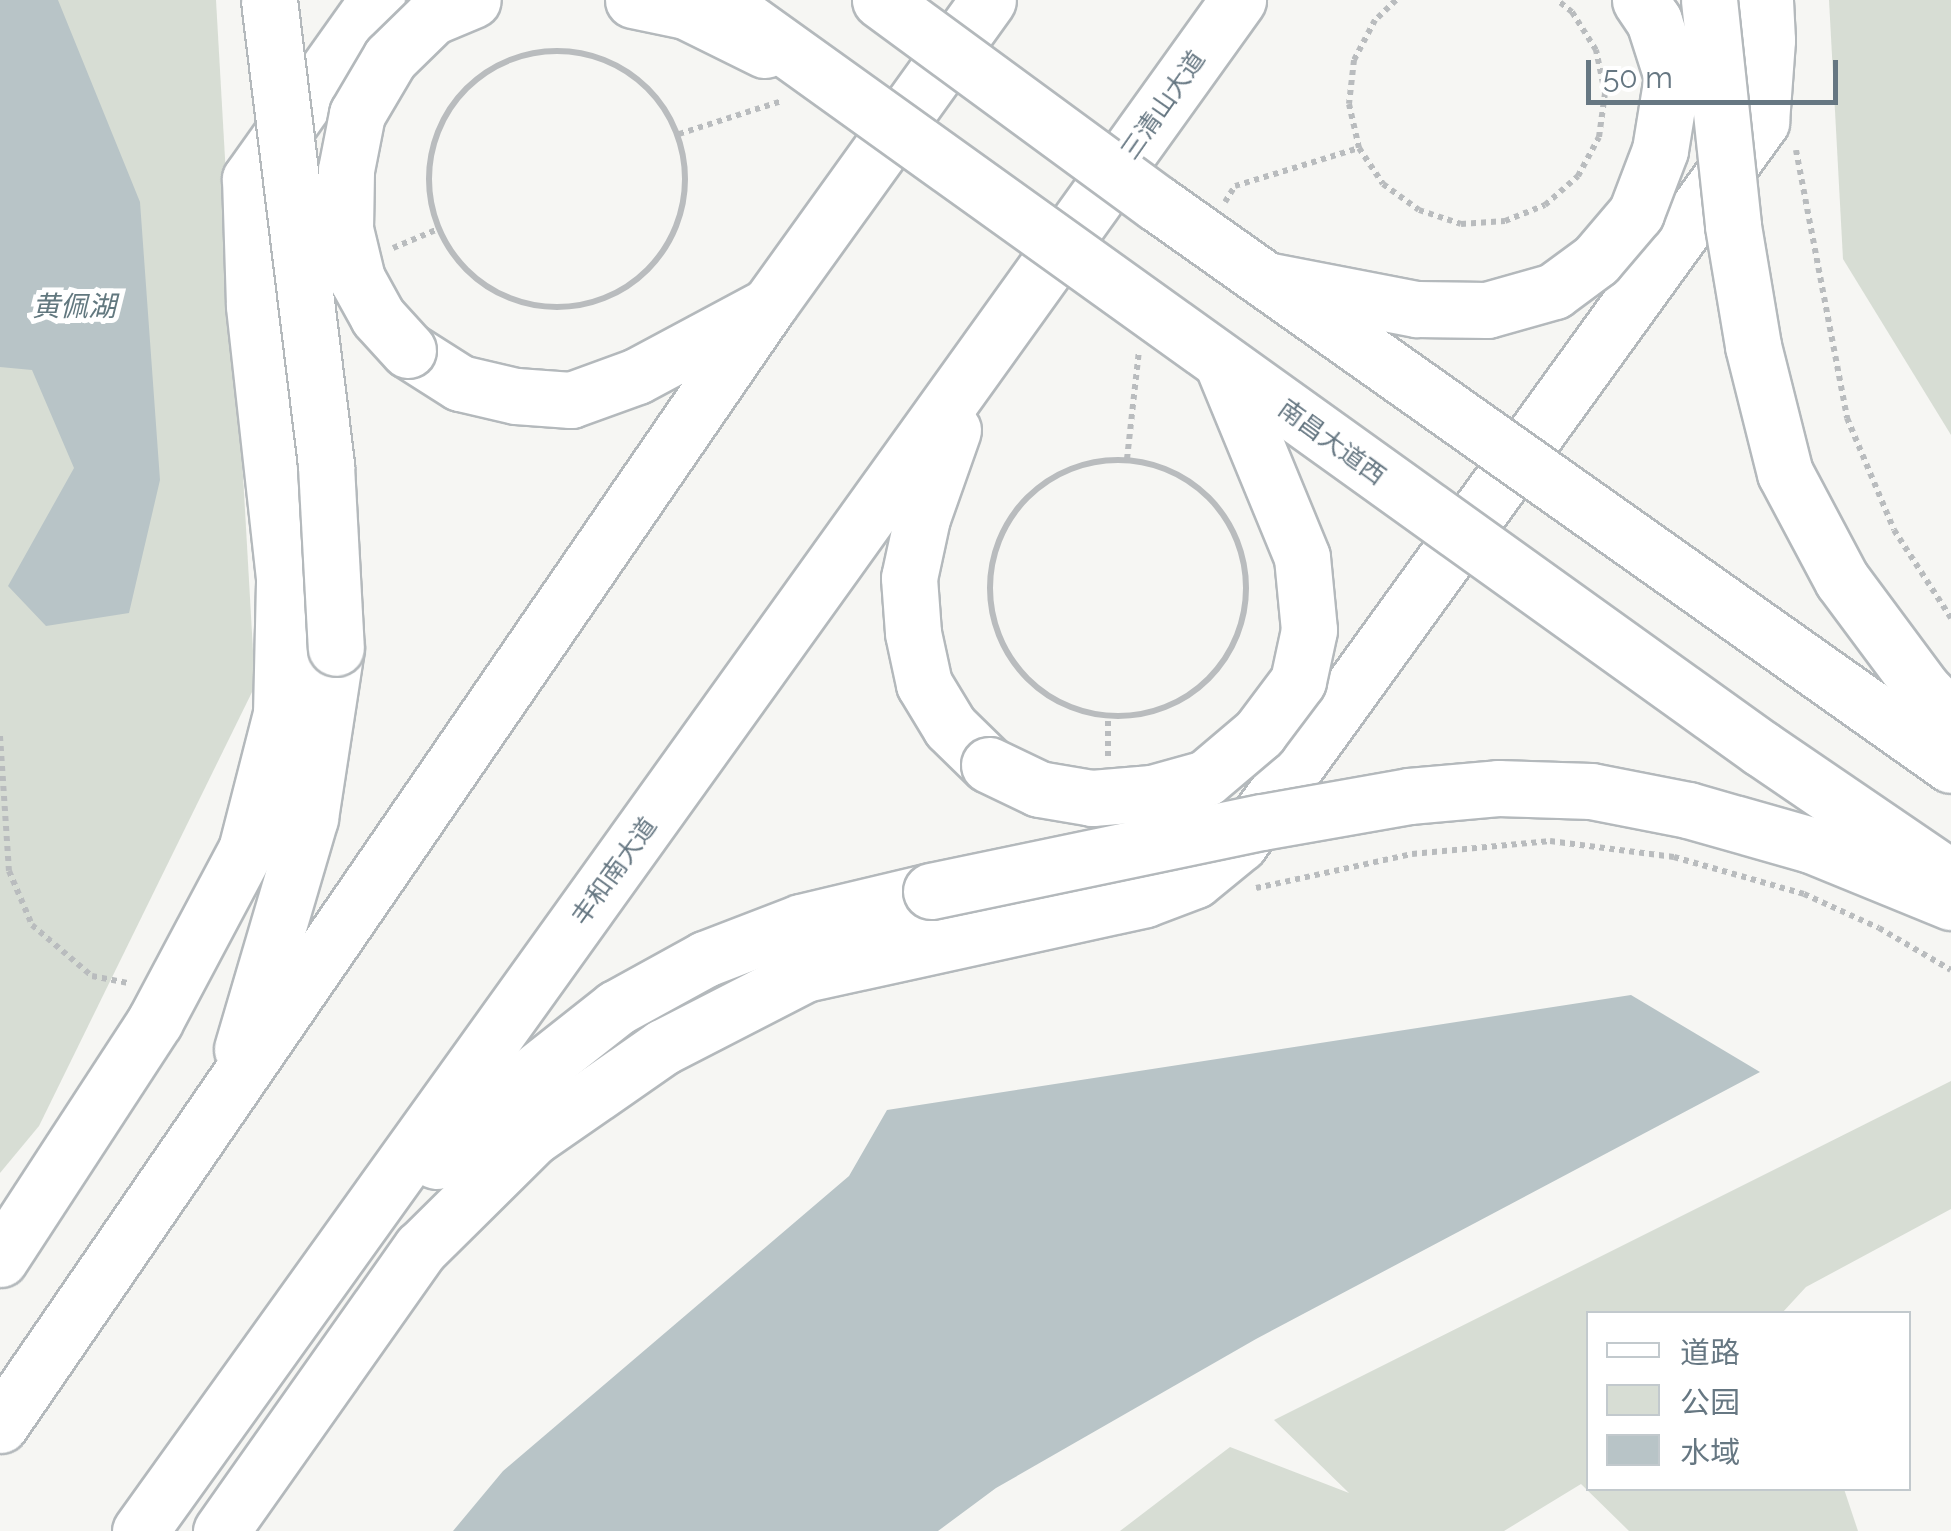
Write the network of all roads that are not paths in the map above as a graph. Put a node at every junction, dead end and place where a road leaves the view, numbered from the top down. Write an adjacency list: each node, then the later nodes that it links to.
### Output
1 (269, 0): 22 (main road, bridge)
2 (377, 0): 23 (main road)
3 (473, 0): 15 (main road, bridge)
4 (634, 0): 12 (main road, bridge)
5 (718, 0): 12 (main road, 南昌大道西, bridge)
6 (880, 0): 14 (main road, bridge)
7 (988, 0): 15 (main road)
8 (1640, 0): 14 (main road, bridge)
9 (1708, 0): 18 (main road, bridge)
10 (1765, 0): 27 (main road)
11 (1239, 6): 13 (main road, 三清山大道)
12 (830, 80): 16 (main road, 南昌大道西, bridge)
13 (1089, 210): 17 (main road, 丰和南大道)
14 (1271, 281): 19 (main road, bridge)
15 (769, 305): 22 (main road)
16 (1222, 363): 17 (main road, bridge); 20 (main road, 南昌大道西, bridge)
17 (972, 376): 24 (main road, 丰和南大道)
18 (1951, 718)
19 (1951, 764)
20 (1951, 878)
21 (1951, 902): 24 (main road, bridge)
22 (228, 1096): 25 (main road)
23 (0, 1259)
24 (286, 1326): 26 (main road, 丰和南大道)
25 (0, 1425)
26 (140, 1531)
27 (221, 1531)

